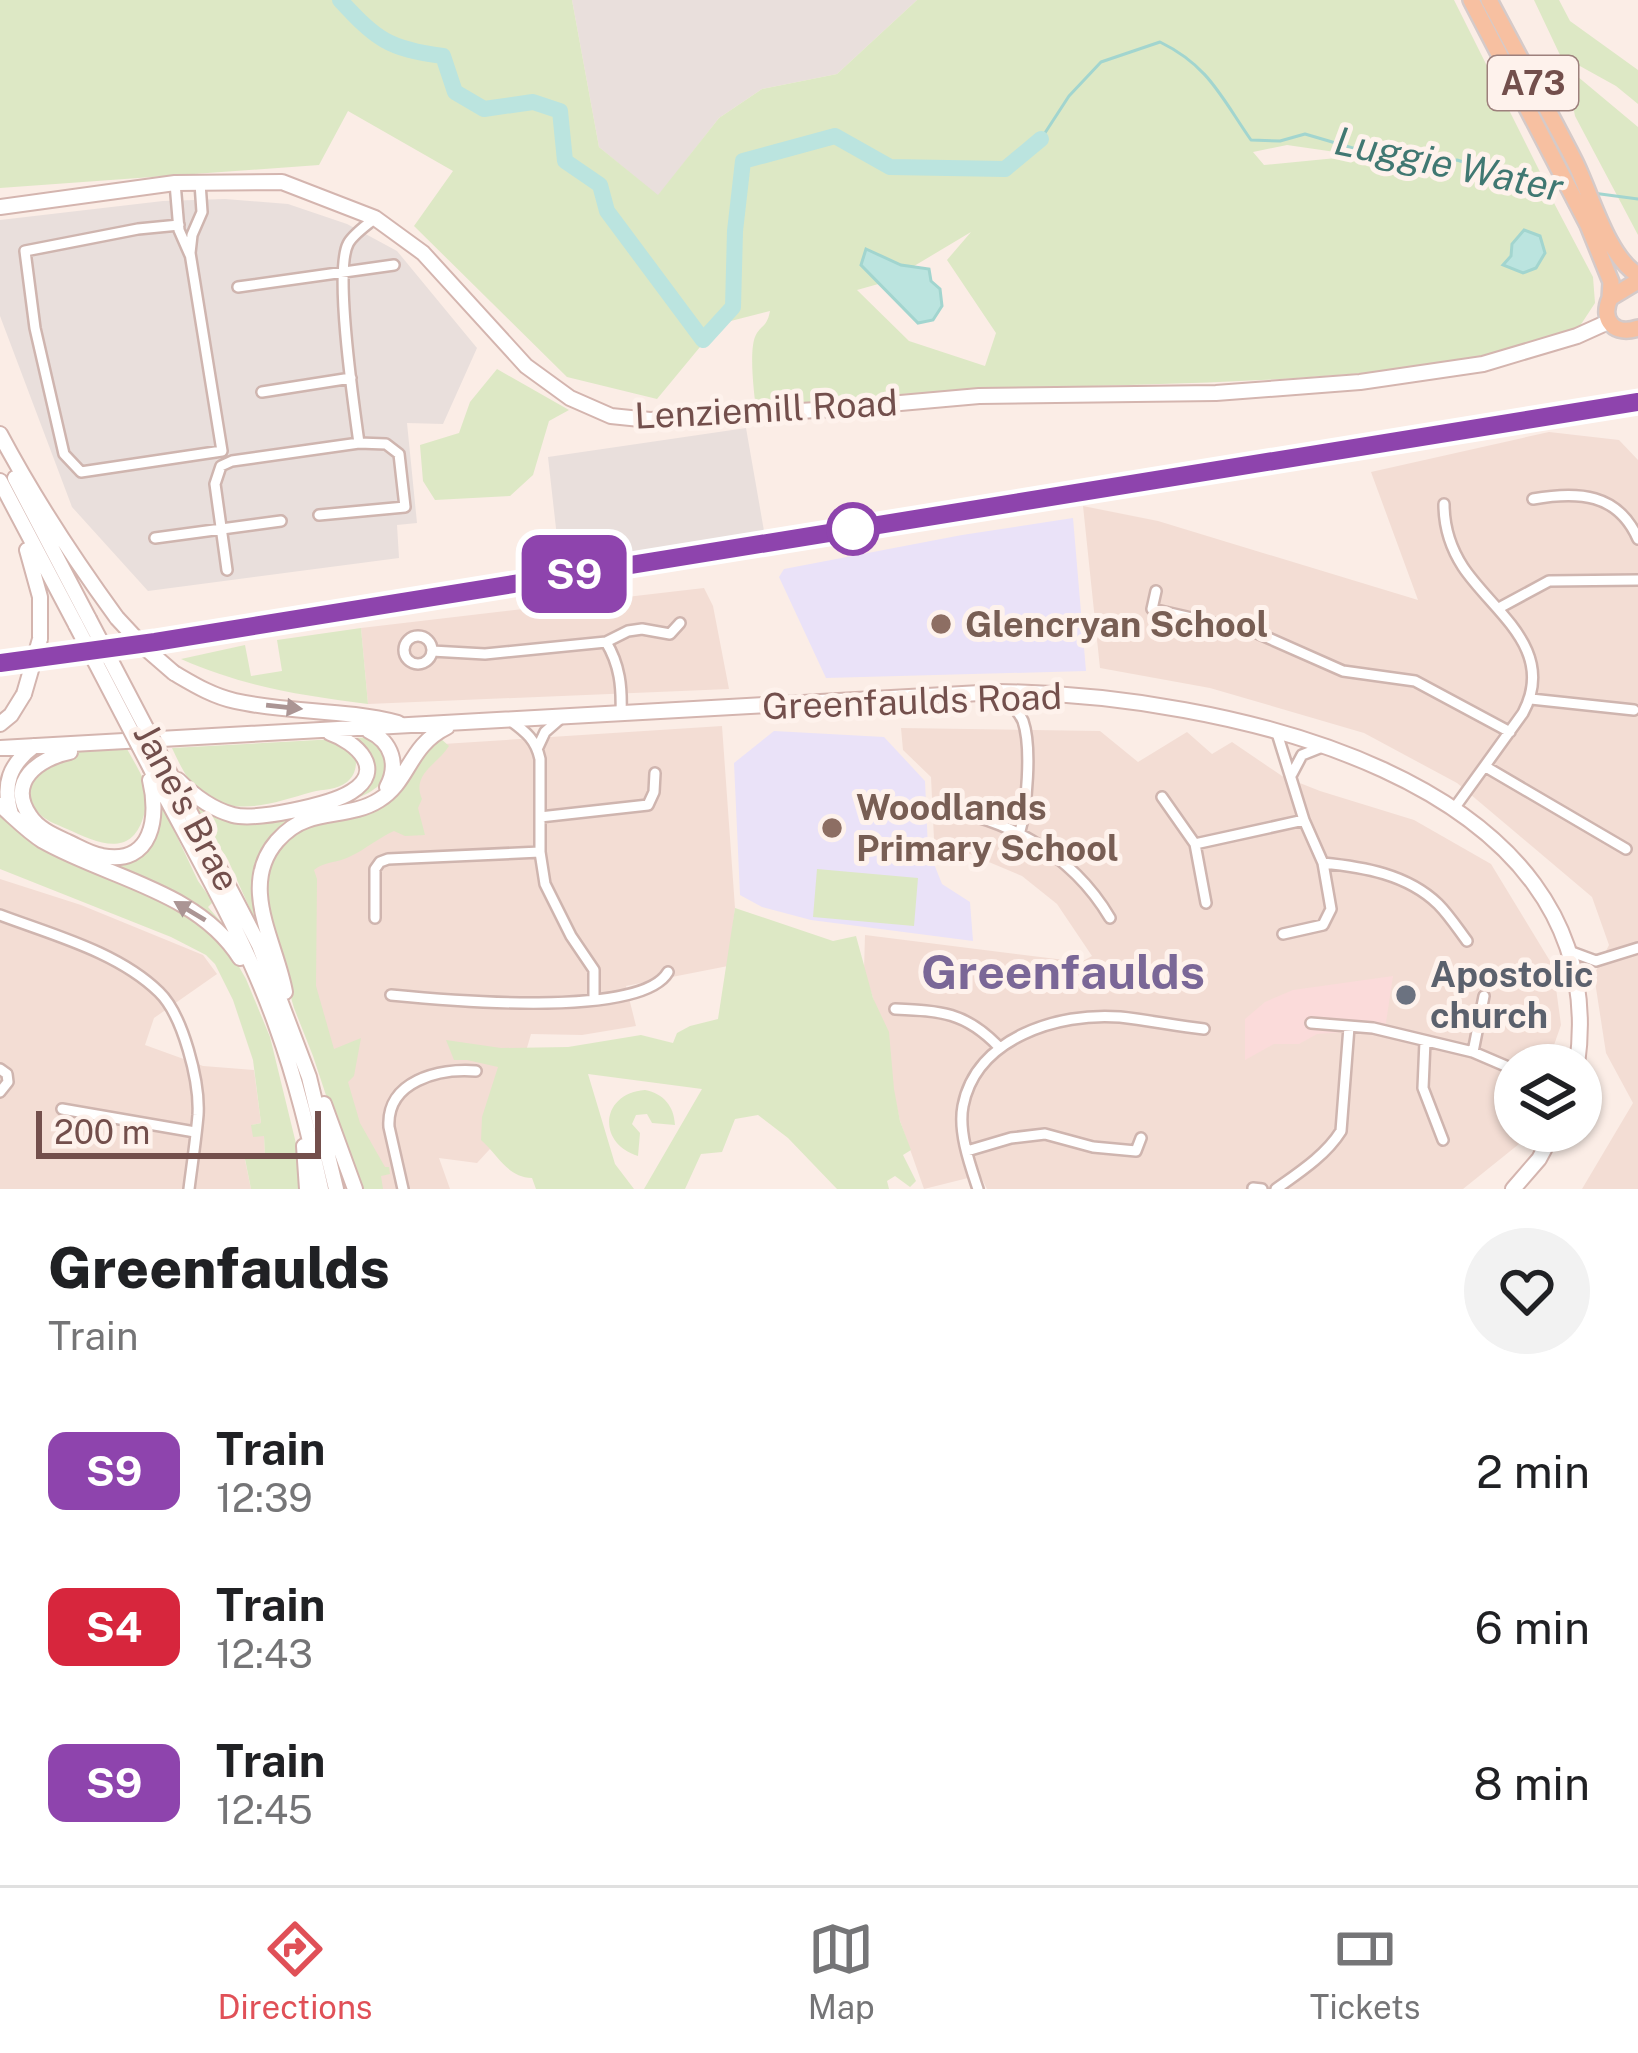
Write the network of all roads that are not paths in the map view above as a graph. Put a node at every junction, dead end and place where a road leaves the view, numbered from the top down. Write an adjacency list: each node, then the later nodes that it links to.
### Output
1 (1472, 0): 13 (main road, A73)
2 (1489, 0): 11 (main road, A73)
3 (175, 183): 4 (main road, Lenziemill Road); 5 (main road, Lenziemill Road); 7 (street)
4 (200, 183): 6 (main road, Lenziemill Road); 8 (street)
5 (0, 207)
6 (375, 218): 10 (street); 14 (main road, Lenziemill Road)
7 (179, 225): 8 (street); 8 (street)
8 (190, 254)
9 (394, 265): 10 (street)
10 (342, 271): 12 (street); 16 (street)
11 (1638, 278): 13 (main road, A73)
12 (238, 287)
13 (1610, 298): 14 (main road, A73)
14 (1608, 322): 15 (main road)
15 (1635, 333)
16 (351, 378): 17 (street); 19 (street)
17 (262, 392)
18 (0, 437): 32 (main road, Jane's Brae); 48 (main road, one-way to 48, bridge)
19 (358, 443): 23 (street); 25 (street)
20 (0, 483): 32 (main road, Jane's Brae); 46 (main road, bridge)
21 (1533, 499): 27 (street)
22 (1444, 504): 31 (street)
23 (319, 515)
24 (281, 521): 25 (street)
25 (220, 529): 26 (street); 28 (street)
26 (155, 538)
27 (1638, 539)
28 (227, 570)
29 (1638, 580): 31 (street)
30 (1156, 591): 52 (street)
31 (1499, 608): 40 (street)
32 (82, 622): 59 (main road, Jane's Brae, bridge)
33 (680, 623): 34 (street)
34 (670, 634): 35 (street); 36 (street)
35 (606, 642): 37 (street); 42 (street)
36 (675, 650)
37 (432, 651)
38 (998, 692): 39 (main road, Greenfaulds Road); 42 (main road, Greenfaulds Road); 43 (street)
39 (1043, 693): 43 (street); 51 (main road, Greenfaulds Road)
40 (1531, 699): 41 (street); 52 (street)
41 (1634, 710)
42 (621, 713): 44 (main road, Greenfaulds Road)
43 (1022, 716): 69 (street)
44 (561, 718): 45 (main road, Greenfaulds Road); 56 (street)
45 (511, 721): 47 (main road, Greenfaulds Road); 56 (street)
46 (0, 724)
47 (454, 724): 48 (main road, Greenfaulds Road); 62 (main road)
48 (408, 725): 49 (main road)
49 (364, 729): 50 (main road); 62 (main road)
50 (322, 730): 53 (main road); 59 (main road)
51 (1276, 730): 55 (main road, Greenfaulds Road); 61 (street)
52 (1510, 732): 58 (street)
53 (98, 744): 54 (main road); 59 (main road)
54 (34, 746): 57 (main road); 65 (main road)
55 (1324, 746): 61 (street); 66 (main road, Greenfaulds Road)
56 (538, 747): 67 (street)
57 (0, 748)
58 (1486, 767): 66 (street); 71 (street)
59 (159, 768): 87 (main road, Jane's Brae); 90 (main road, Jane's Brae)
60 (655, 773): 67 (street)
61 (1292, 779): 68 (street)
62 (383, 797): 90 (main road)
63 (1162, 797): 70 (street)
64 (927, 807): 69 (street)
65 (6, 810): 87 (main road, one-way to 65)
66 (1454, 810): 81 (main road, Greenfaulds Road)
67 (540, 817): 72 (street)
68 (1304, 820): 70 (street); 73 (street)
69 (1019, 835): 76 (street)
70 (1196, 844): 74 (street)
71 (1626, 849)
72 (540, 851): 77 (street); 88 (street)
73 (1323, 862): 78 (street); 79 (street)
74 (1207, 903)
75 (0, 915): 105 (street)
76 (1110, 918)
77 (375, 919)
78 (1282, 934)
79 (1468, 941)
80 (1638, 948): 82 (street)
81 (1570, 951): 82 (street); 84 (main road, Greenfaulds Road)
82 (1596, 961): 84 (street)
83 (668, 971): 88 (street)
84 (1577, 981): 95 (main road, Greenfaulds Road)
85 (391, 995): 88 (street)
86 (1484, 996): 97 (street)
87 (266, 998): 103 (main road, Jane's Brae)
88 (594, 1000)
89 (895, 1009): 96 (street)
90 (290, 1020): 101 (main road, Jane's Brae)
91 (1311, 1023): 92 (street)
92 (1349, 1027): 94 (street); 119 (street)
93 (1204, 1029): 96 (street)
94 (1425, 1041): 97 (street); 107 (street)
95 (1577, 1044)
96 (998, 1046): 108 (street)
97 (1473, 1052): 98 (street)
98 (1494, 1061)
99 (0, 1069): 102 (street)
100 (476, 1071): 116 (street)
101 (309, 1077): 114 (main road, Jane's Brae); 115 (main road)
102 (0, 1092)
103 (299, 1099): 112 (main road); 113 (main road, Jane's Brae)
104 (62, 1108): 105 (street)
105 (194, 1132): 111 (street)
106 (1141, 1138): 108 (street)
107 (1443, 1140)
108 (967, 1151): 117 (street)
109 (1544, 1152): 120 (main road)
110 (1253, 1188): 118 (street)
111 (189, 1189)
112 (307, 1189)
113 (321, 1189)
114 (336, 1189)
115 (355, 1189)
116 (403, 1189)
117 (977, 1189)
118 (1262, 1189)
119 (1276, 1189)
120 (1513, 1189)

